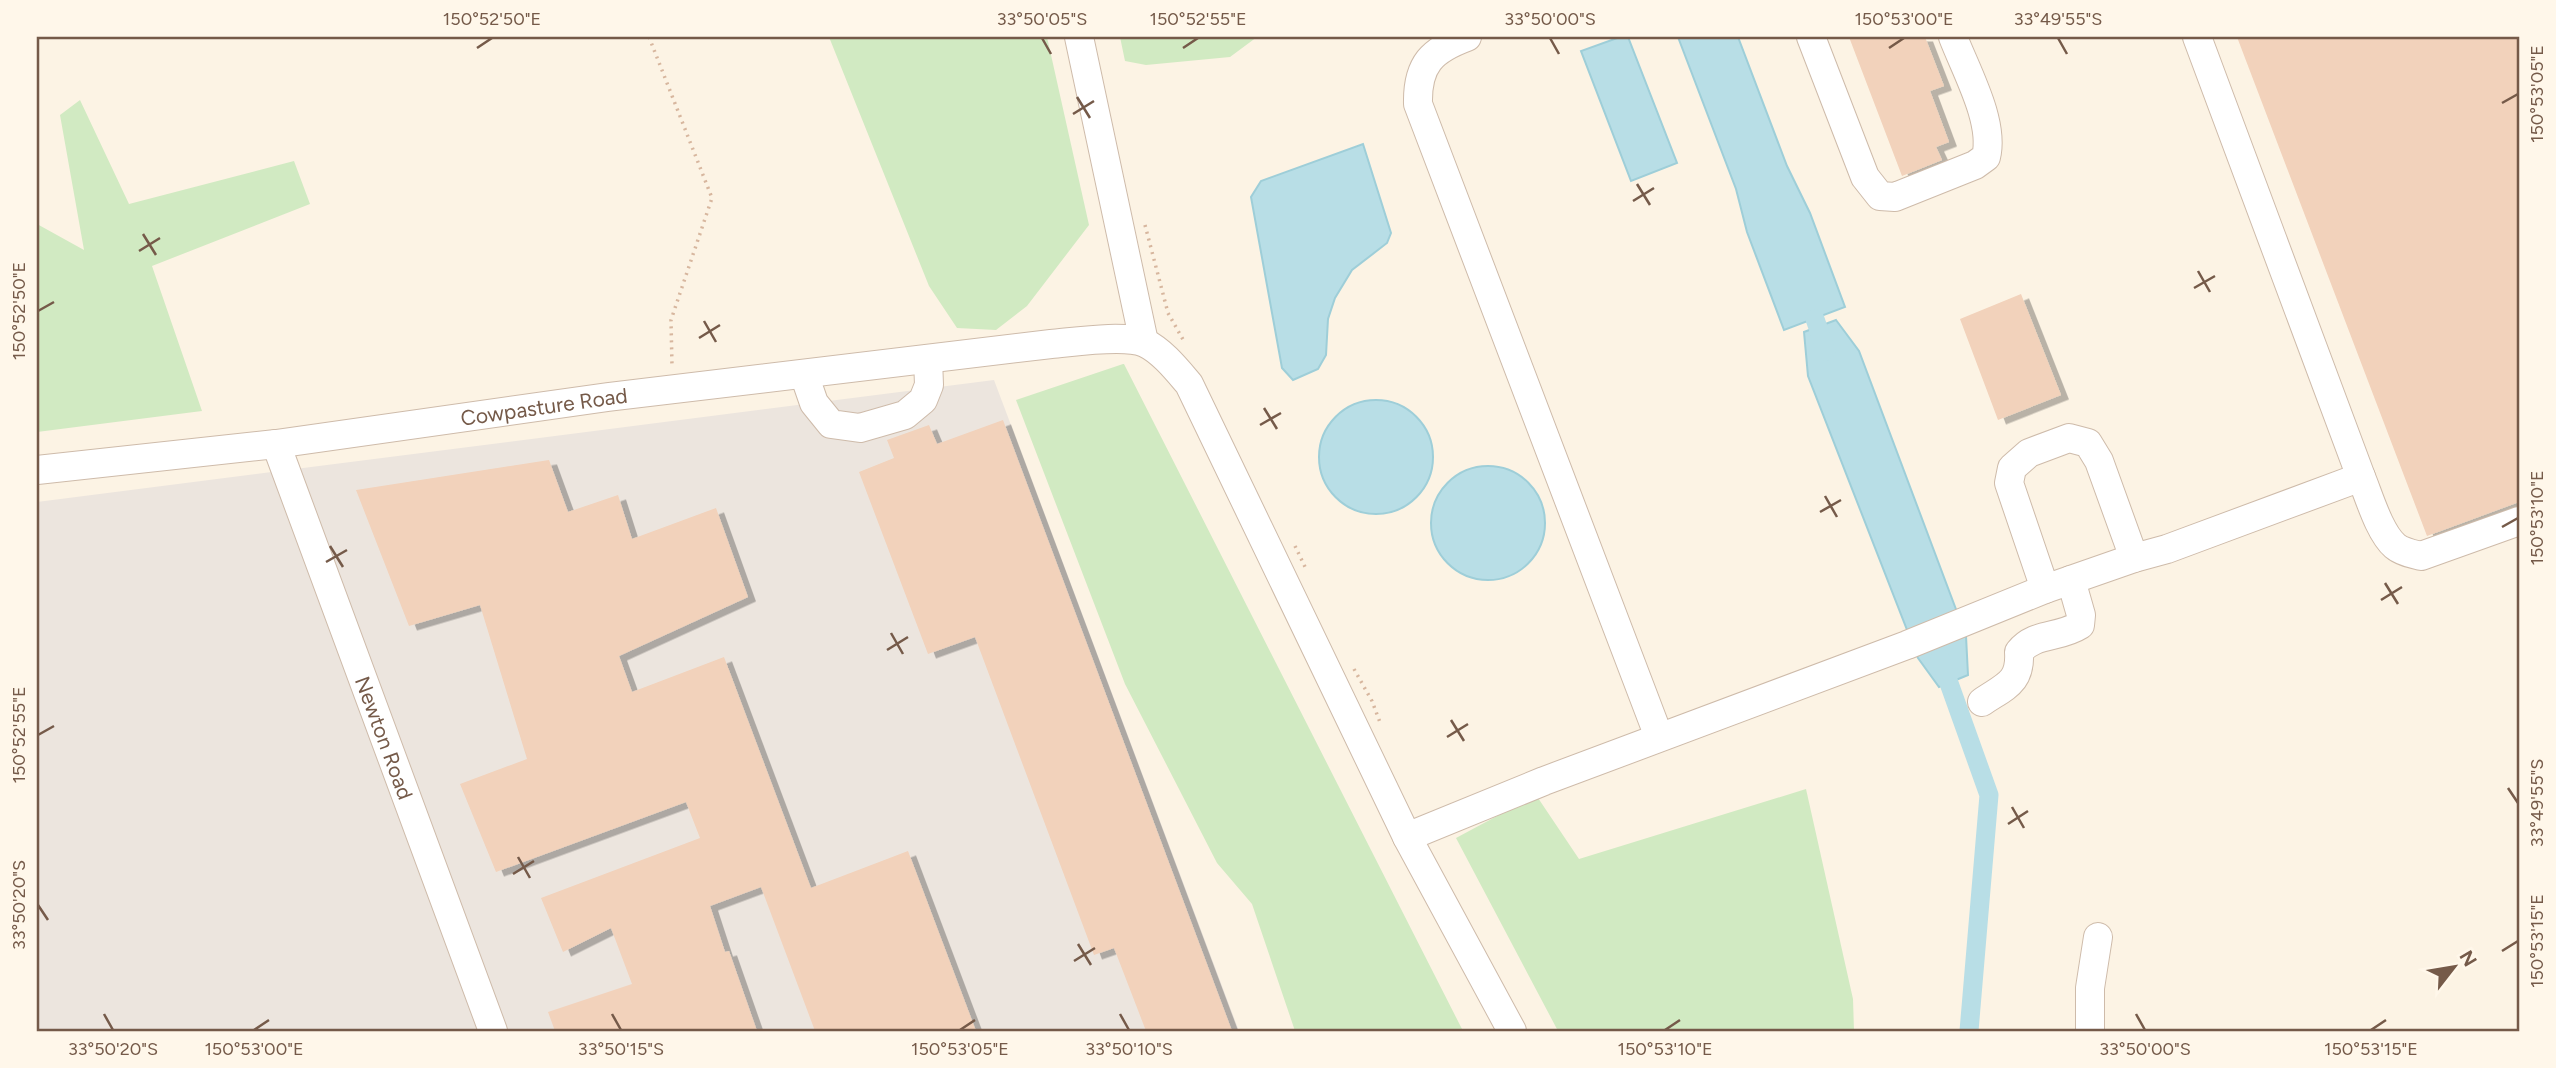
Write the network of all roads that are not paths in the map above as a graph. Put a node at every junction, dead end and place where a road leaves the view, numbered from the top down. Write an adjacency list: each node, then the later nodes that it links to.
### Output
1 (1079, 37): 6 (street)
2 (1467, 37): 16 (street)
3 (1811, 37): 4 (street)
4 (1953, 37)
5 (2197, 37): 11 (street)
6 (1144, 342): 7 (street, Cowpasture Road); 17 (street)
7 (928, 359): 8 (street, Cowpasture Road); 8 (street)
8 (804, 374): 9 (street, Cowpasture Road)
9 (276, 444): 10 (street, Cowpasture Road); 19 (street, Newton Road)
10 (37, 470)
11 (2361, 477): 12 (street); 13 (street)
12 (2519, 521)
13 (2134, 558): 14 (street); 14 (street)
14 (2058, 585): 15 (street); 16 (street)
15 (1982, 702)
16 (1659, 737): 17 (street)
17 (1407, 837): 20 (street)
18 (2098, 937): 21 (street)
19 (493, 1031)
20 (1512, 1031)
21 (2090, 1031)

